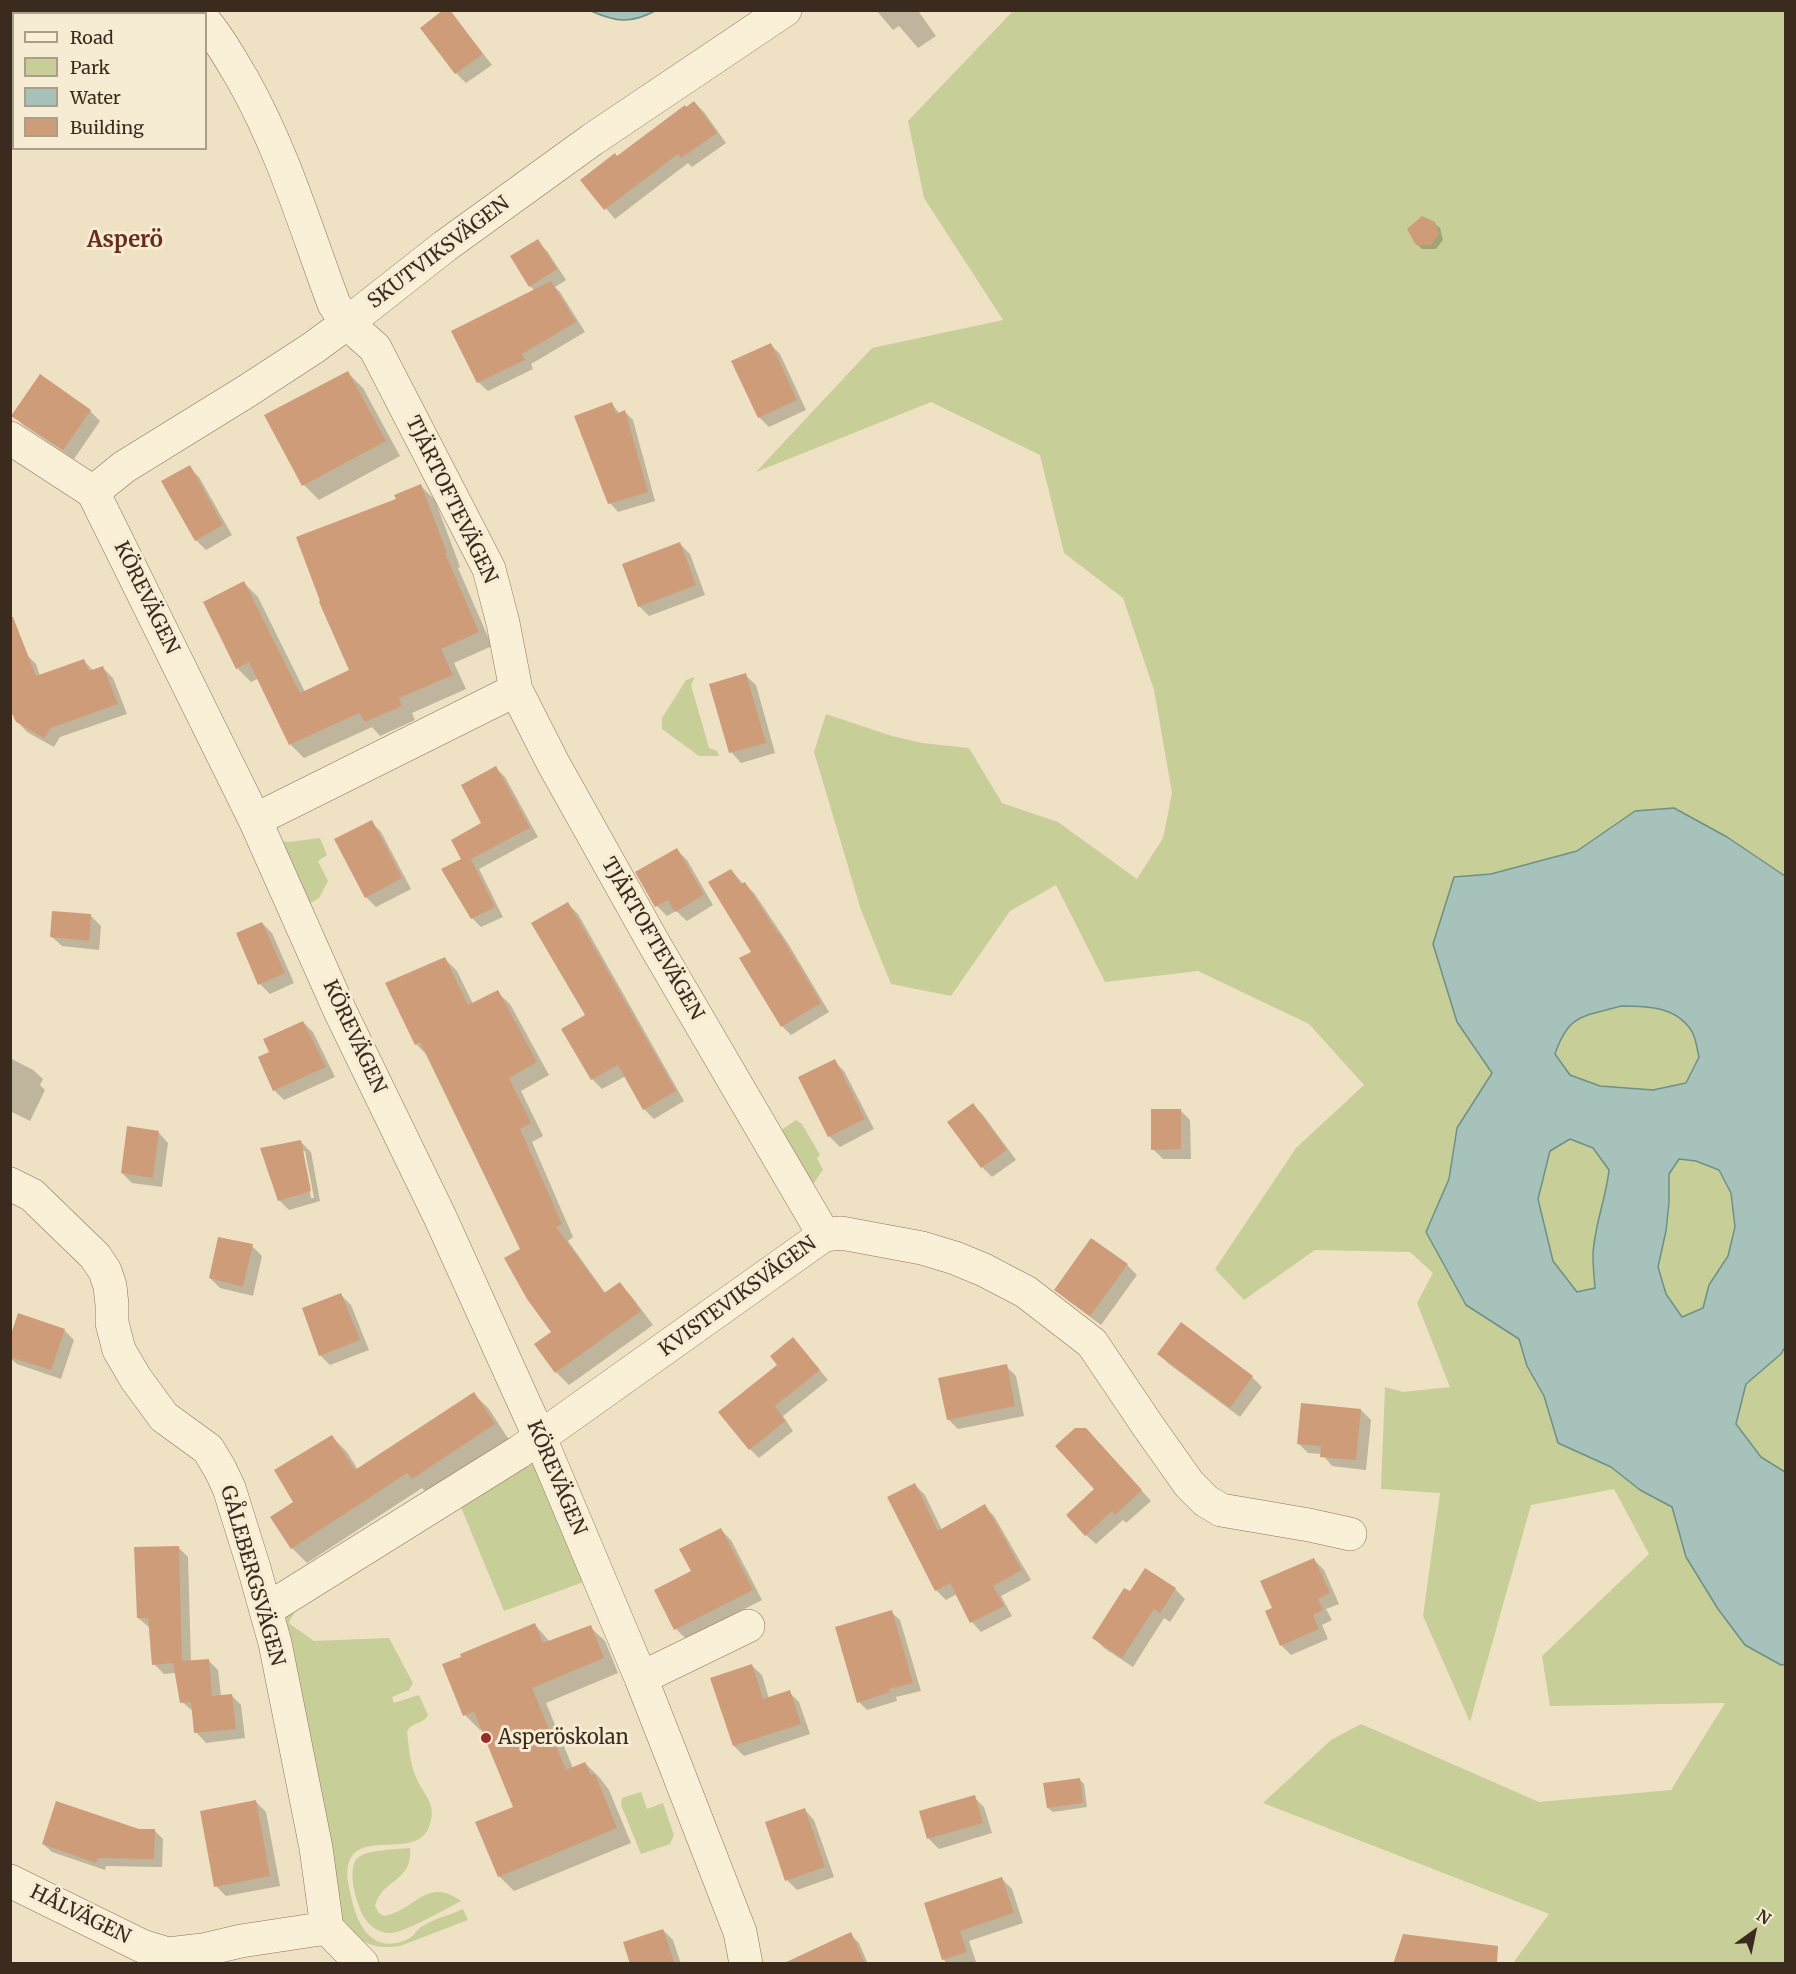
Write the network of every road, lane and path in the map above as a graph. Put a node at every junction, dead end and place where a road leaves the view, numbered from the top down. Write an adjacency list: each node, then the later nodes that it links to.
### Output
1 (785, 10): 3 (street, SKUTVIKSVÄGEN)
2 (207, 24): 3 (street, TJÄRTOFTEVÄGEN)
3 (348, 323): 5 (street, SKUTVIKSVÄGEN); 6 (street, TJÄRTOFTEVÄGEN)
4 (10, 438): 5 (street)
5 (93, 492): 7 (street, KÖREVÄGEN)
6 (516, 690): 7 (street); 9 (street, TJÄRTOFTEVÄGEN)
7 (255, 820): 10 (street, KÖREVÄGEN)
8 (10, 1184): 12 (street, GÅLEBERGSVÄGEN)
9 (824, 1235): 10 (street, KVISTEVIKSVÄGEN); 11 (street, KVISTEVIKSVÄGEN)
10 (540, 1438): 12 (street, KVISTEVIKSVÄGEN); 14 (street, KÖREVÄGEN)
11 (1350, 1534)
12 (266, 1610): 16 (street, GÅLEBERGSVÄGEN)
13 (748, 1626): 14 (street)
14 (641, 1678): 18 (street, KÖREVÄGEN)
15 (10, 1881): 16 (street, HÅLVÄGEN)
16 (327, 1928): 17 (street)
17 (362, 1964)
18 (746, 1964)

